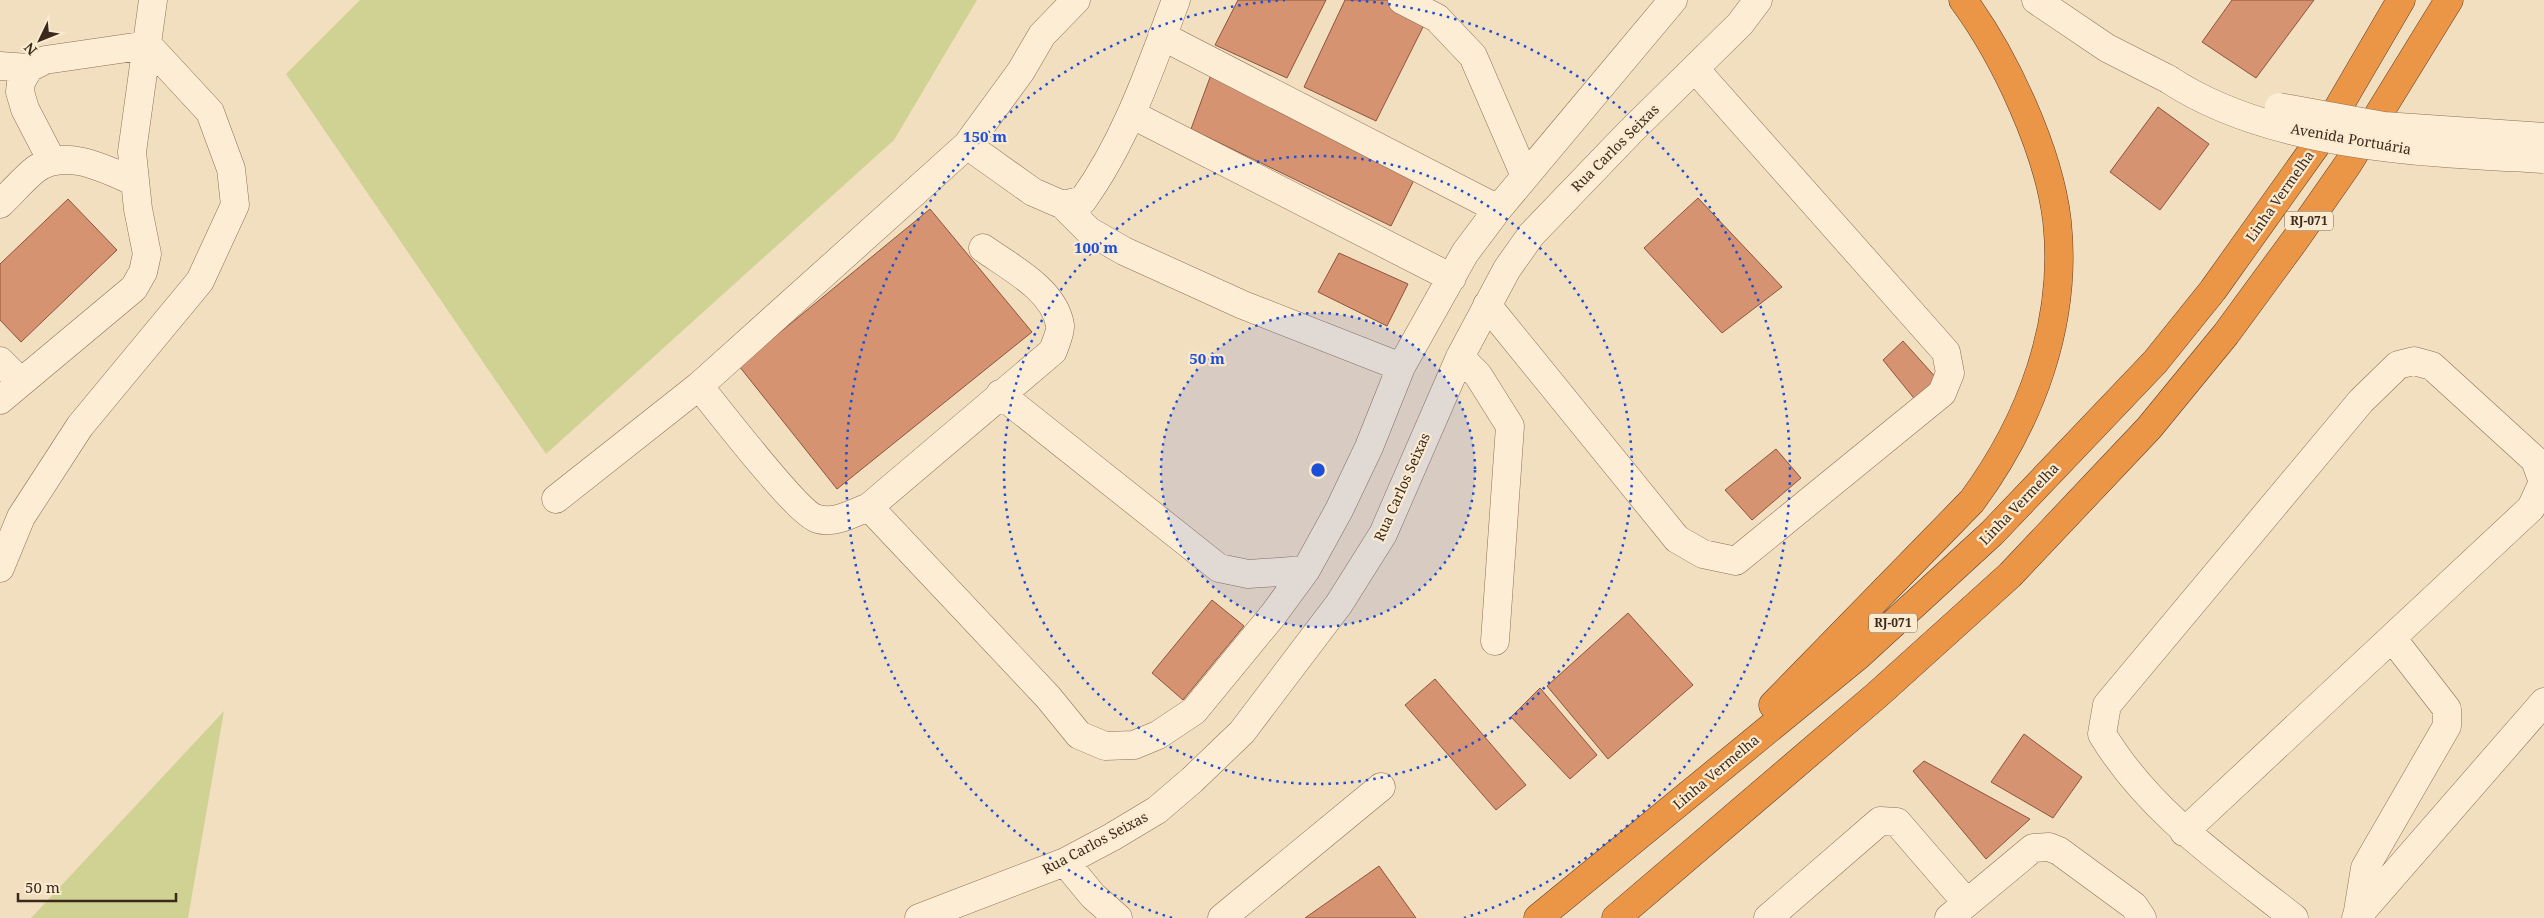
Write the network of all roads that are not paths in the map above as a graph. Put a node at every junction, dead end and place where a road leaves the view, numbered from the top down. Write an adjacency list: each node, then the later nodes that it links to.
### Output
1 (153, 0): 14 (street)
2 (1048, 0): 12 (street)
3 (1076, 0): 12 (street)
4 (1176, 0): 13 (street)
5 (1402, 0): 24 (street)
6 (1673, 0): 24 (street)
7 (1758, 0): 17 (street, Rua Carlos Seixas)
8 (1964, 0): 47 (highway)
9 (2036, 0): 18 (street, Avenida Portuária)
10 (2401, 0): 47 (highway, Linha Vermelha / RJ-071)
11 (2449, 0): 57 (highway, RJ-071)
12 (1042, 35): 21 (street)
13 (1162, 36): 19 (street); 28 (street)
14 (148, 45): 16 (street); 25 (street); 41 (street)
15 (0, 66): 16 (street)
16 (29, 68): 23 (street)
17 (1696, 70): 31 (street, Rua Carlos Seixas); 31 (street)
18 (2168, 79): 20 (street, Avenida Portuária, bridge); 22 (street, Avenida Portuária, bridge)
19 (1132, 114): 27 (street); 30 (street)
20 (2544, 137)
21 (967, 145): 27 (street); 36 (street)
22 (2544, 159)
23 (52, 161): 25 (street); 26 (street)
24 (1525, 176): 28 (street)
25 (135, 182): 35 (street)
26 (0, 204)
27 (1063, 205): 34 (street)
28 (1498, 209): 30 (street)
29 (983, 248): 37 (street)
30 (1452, 278): 34 (street)
31 (1487, 305): 32 (street, Rua Carlos Seixas)
32 (1460, 357): 44 (street); 49 (street, Rua Carlos Seixas)
33 (0, 361): 35 (street)
34 (1401, 368): 42 (street)
35 (21, 382): 38 (street)
36 (699, 386): 39 (street); 40 (street)
37 (1000, 394): 40 (street); 42 (street)
38 (0, 400)
39 (556, 499)
40 (869, 507): 42 (street)
41 (0, 568)
42 (1306, 570)
43 (2392, 638): 48 (street); 48 (street); 52 (street)
44 (1495, 641)
45 (2544, 702): 52 (street)
46 (1381, 787): 55 (street)
47 (1663, 816): 56 (highway, Linha Vermelha / RJ-071)
48 (2184, 832): 59 (street)
49 (1065, 862): 53 (street, Rua Carlos Seixas); 54 (street)
50 (1958, 910): 51 (street); 58 (street)
51 (1784, 913)
52 (2356, 917)
53 (919, 918)
54 (1118, 918)
55 (1222, 918)
56 (1538, 918)
57 (1616, 918)
58 (2142, 918)
59 (2294, 918)

